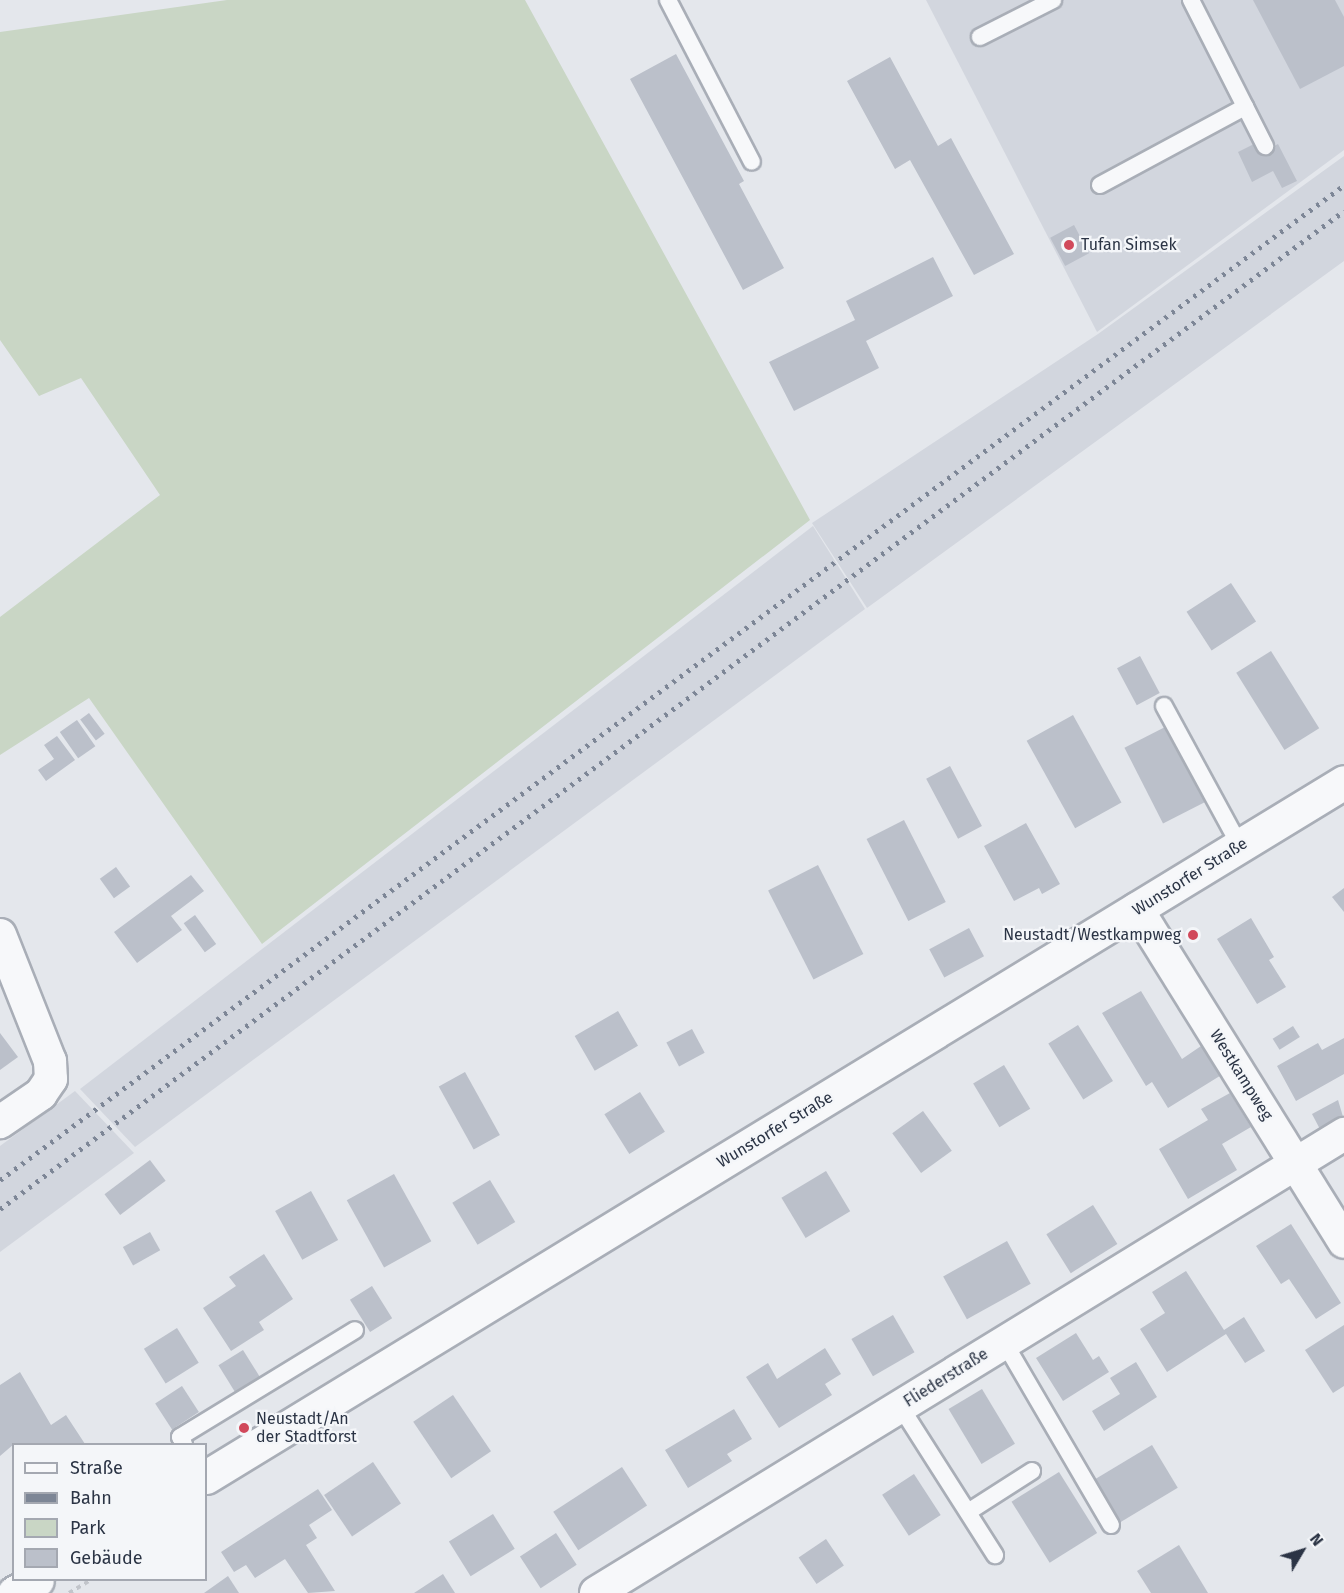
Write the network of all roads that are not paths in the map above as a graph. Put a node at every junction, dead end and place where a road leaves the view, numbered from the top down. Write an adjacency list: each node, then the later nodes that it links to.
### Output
1 (668, 0): 7 (lane)
2 (1053, 0): 4 (lane)
3 (1191, 0): 5 (lane)
4 (980, 37)
5 (1245, 107): 6 (lane); 8 (lane)
6 (1264, 146)
7 (752, 162)
8 (1100, 185)
9 (1164, 706): 11 (lane)
10 (1344, 782): 11 (street, Wunstorfer Straße)
11 (1240, 846): 12 (street, Wunstorfer Straße)
12 (1137, 909): 16 (street, Westkampweg); 23 (street, Wunstorfer Straße)
13 (0, 936): 14 (street)
14 (0, 1122)
15 (1344, 1134): 16 (street, Fliederstraße)
16 (1295, 1163): 17 (street, Westkampweg); 19 (street, Fliederstraße)
17 (1344, 1242)
18 (355, 1330): 21 (lane)
19 (1004, 1342): 20 (street, Fliederstraße); 25 (lane)
20 (900, 1406): 24 (lane); 29 (street, Fliederstraße)
21 (183, 1443)
22 (1032, 1471): 24 (lane)
23 (207, 1476)
24 (968, 1512): 26 (lane)
25 (1111, 1525)
26 (995, 1555)
27 (35, 1581): 28 (street)
28 (14, 1593)
29 (596, 1593)

